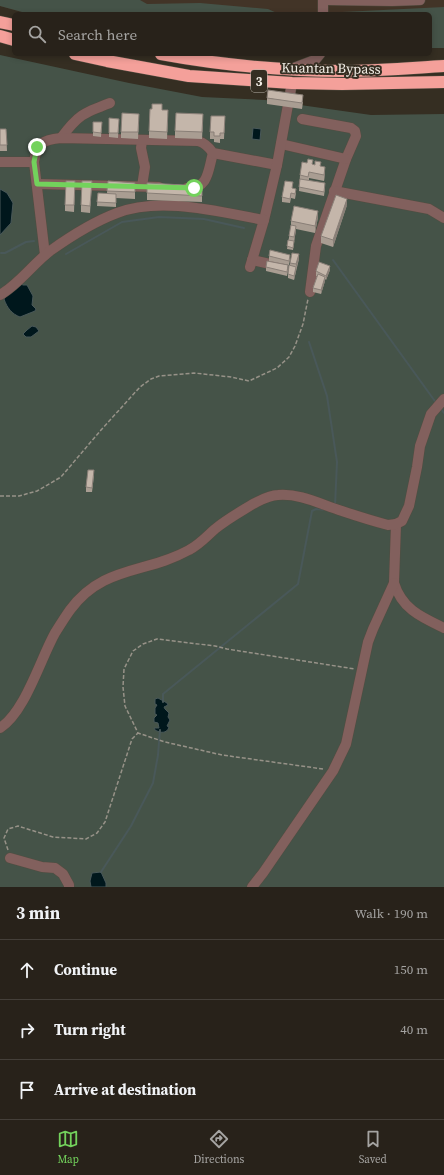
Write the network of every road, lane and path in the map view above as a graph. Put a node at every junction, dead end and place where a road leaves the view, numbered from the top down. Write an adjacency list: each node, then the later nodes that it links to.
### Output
1 (323, 0): 5 (street)
2 (327, 0): 4 (street)
3 (420, 0): 4 (street)
4 (392, 1)
5 (323, 12)
6 (0, 22): 7 (highway)
7 (12, 25)
8 (0, 36): 9 (highway)
9 (12, 39)
10 (85, 56): 16 (highway, Kuantan Bypass / 3)
11 (171, 56): 14 (highway, Kuantan Bypass / 3)
12 (318, 56): 14 (street)
13 (444, 66): 14 (highway, Kuantan Bypass / 3)
14 (290, 70)
15 (444, 82): 16 (highway, Kuantan Bypass / 3)
16 (292, 83): 21 (street)
17 (110, 103): 19 (street)
18 (302, 119): 23 (street)
19 (60, 138): 20 (street); 25 (street)
20 (142, 141): 22 (street); 28 (street)
21 (281, 144): 23 (street); 26 (street)
22 (213, 153): 26 (street); 28 (street)
23 (346, 159): 29 (street)
24 (0, 162): 25 (street)
25 (34, 162): 27 (street)
26 (277, 165): 31 (street)
27 (37, 184): 28 (street); 32 (street)
28 (142, 186)
29 (334, 191): 30 (street); 34 (street)
30 (444, 218)
31 (264, 220): 32 (street); 33 (street)
32 (45, 255): 35 (street)
33 (288, 268)
34 (310, 292): 37 (path)
35 (0, 295)
36 (444, 399): 38 (street)
37 (0, 496)
38 (396, 524): 39 (street); 42 (street)
39 (394, 583): 40 (street); 41 (street)
40 (444, 628)
41 (362, 671): 43 (path); 44 (street)
42 (0, 728)
43 (138, 733): 44 (path); 45 (path)
44 (333, 771): 47 (street)
45 (10, 858): 46 (street)
46 (69, 887)
47 (252, 887)

